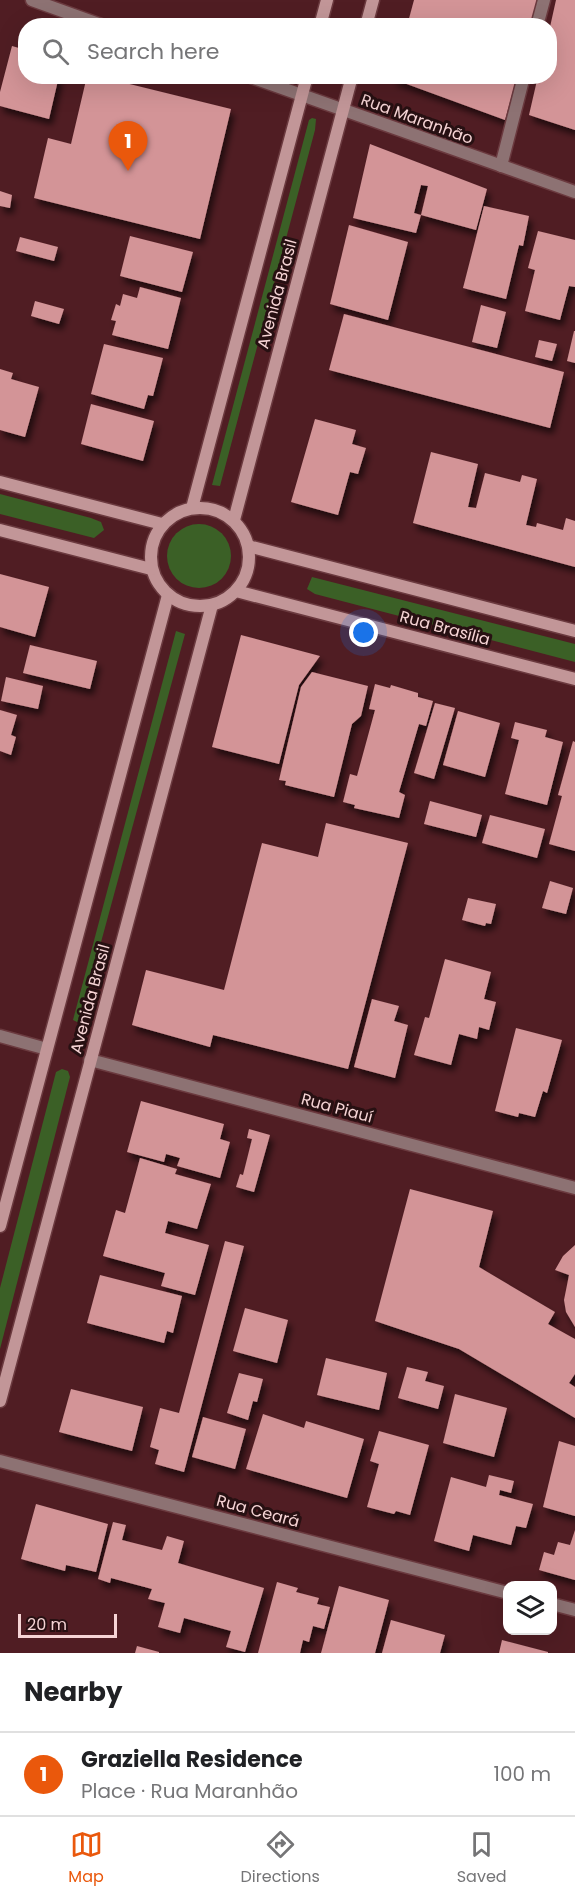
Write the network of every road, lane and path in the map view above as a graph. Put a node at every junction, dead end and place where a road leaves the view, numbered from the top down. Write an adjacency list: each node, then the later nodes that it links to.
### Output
1 (32, 0): 5 (street)
2 (327, 0): 6 (main road)
3 (373, 0): 7 (main road)
4 (544, 0): 8 (street)
5 (82, 18)
6 (322, 18)
7 (368, 18)
8 (539, 18)
9 (271, 84): 13 (street, Rua Maranhão)
10 (305, 84): 13 (main road, Avenida Brasil)
11 (350, 84): 14 (main road, Avenida Brasil)
12 (522, 84): 15 (street)
13 (302, 95): 14 (street, Rua Maranhão); 18 (main road, Avenida Brasil)
14 (343, 110): 15 (street, Rua Maranhão); 19 (main road, Avenida Brasil)
15 (501, 166): 16 (street, Rua Maranhão)
16 (575, 192)
17 (0, 482): 20 (main road)
18 (192, 508): 19 (main road); 20 (main road)
19 (234, 520): 22 (main road)
20 (162, 524): 23 (main road)
21 (0, 530): 23 (main road)
22 (248, 546): 24 (main road); 27 (main road, Rua Brasília)
23 (151, 569): 25 (main road)
24 (236, 591): 26 (main road); 28 (main road, Rua Brasília)
25 (168, 595): 26 (main road); 30 (main road, Avenida Brasil)
26 (212, 605): 31 (main road, Avenida Brasil)
27 (575, 631)
28 (575, 679)
29 (0, 1036): 30 (street)
30 (47, 1048): 33 (main road, Avenida Brasil)
31 (90, 1060): 32 (street, Rua Piauí); 34 (main road, Avenida Brasil)
32 (575, 1188)
33 (0, 1226)
34 (0, 1401)
35 (0, 1461): 36 (street, Rua Ceará)
36 (503, 1592)
37 (557, 1605): 38 (street)
38 (575, 1610)

